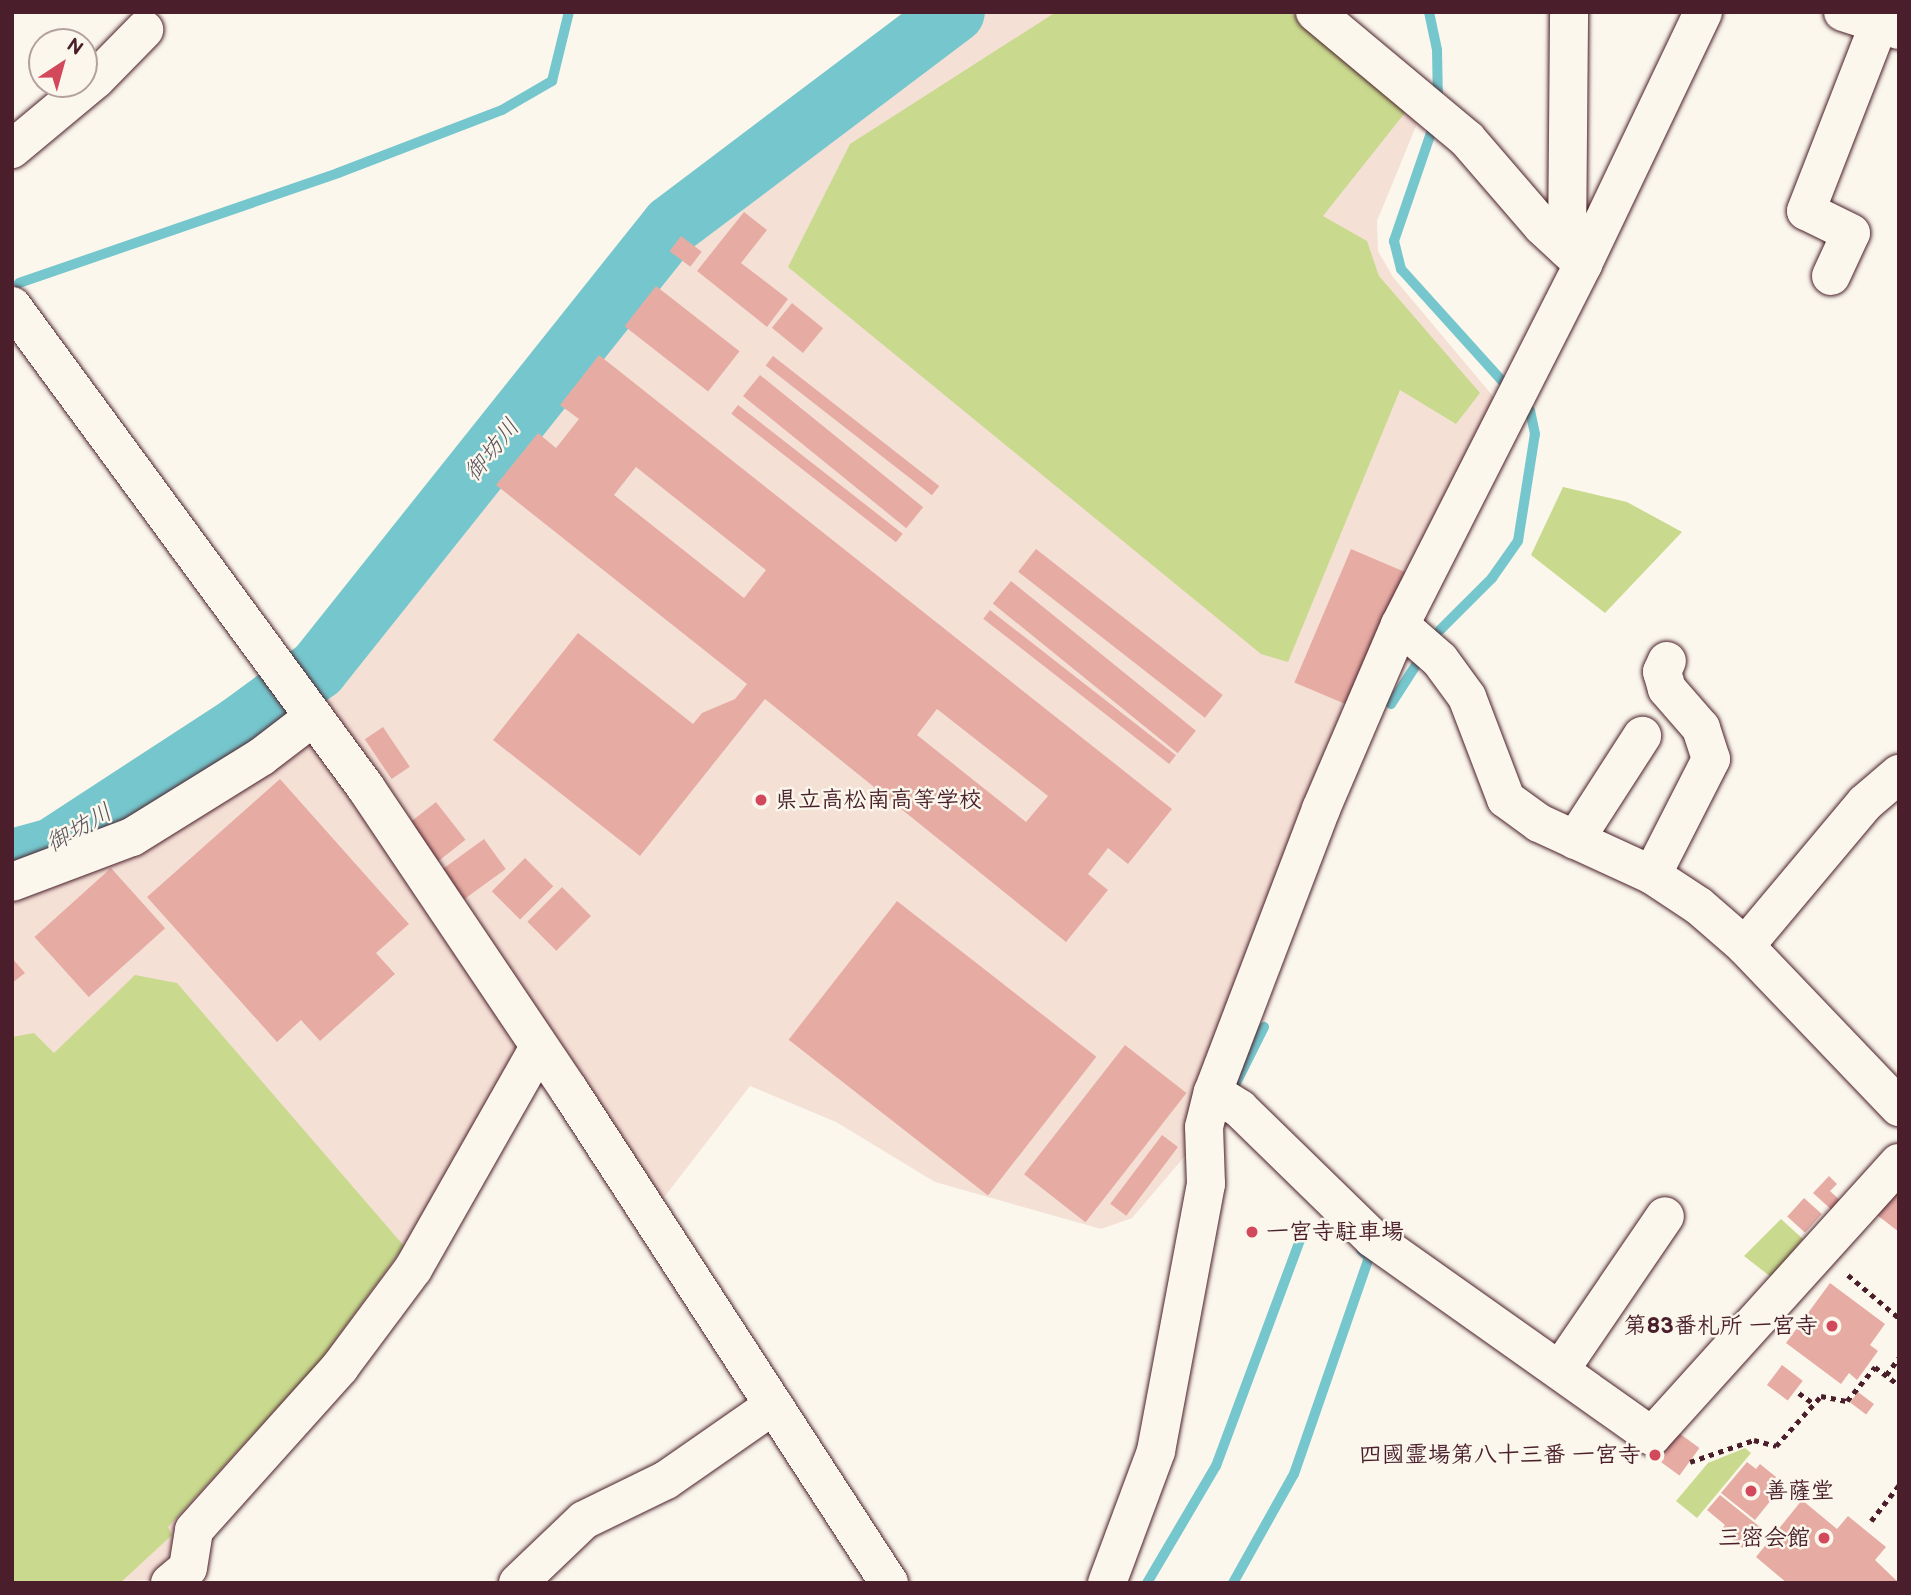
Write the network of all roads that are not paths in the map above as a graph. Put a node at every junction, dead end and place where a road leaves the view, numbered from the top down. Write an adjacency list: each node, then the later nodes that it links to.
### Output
1 (1315, 12): 8 (street)
2 (1569, 12): 8 (street)
3 (1703, 12): 8 (street)
4 (1843, 12): 5 (street)
5 (1889, 27): 9 (street)
6 (144, 30): 7 (street)
7 (12, 149)
8 (1575, 257): 11 (street)
9 (1831, 276)
10 (12, 306): 13 (street)
11 (1400, 625): 16 (street); 21 (street)
12 (1667, 661): 17 (street)
13 (309, 715): 18 (street); 20 (street)
14 (1642, 736): 16 (street)
15 (1899, 774): 19 (street)
16 (1575, 840): 17 (street)
17 (1652, 875): 19 (street)
18 (12, 882)
19 (1745, 946): 22 (street)
20 (539, 1047): 26 (street); 27 (street)
21 (1213, 1092): 25 (street); 30 (street)
22 (1899, 1107)
23 (1899, 1163): 25 (street)
24 (1665, 1216): 25 (street)
25 (1560, 1370)
26 (774, 1405): 28 (street); 29 (street)
27 (170, 1583)
28 (518, 1583)
29 (890, 1583)
30 (1107, 1583)

